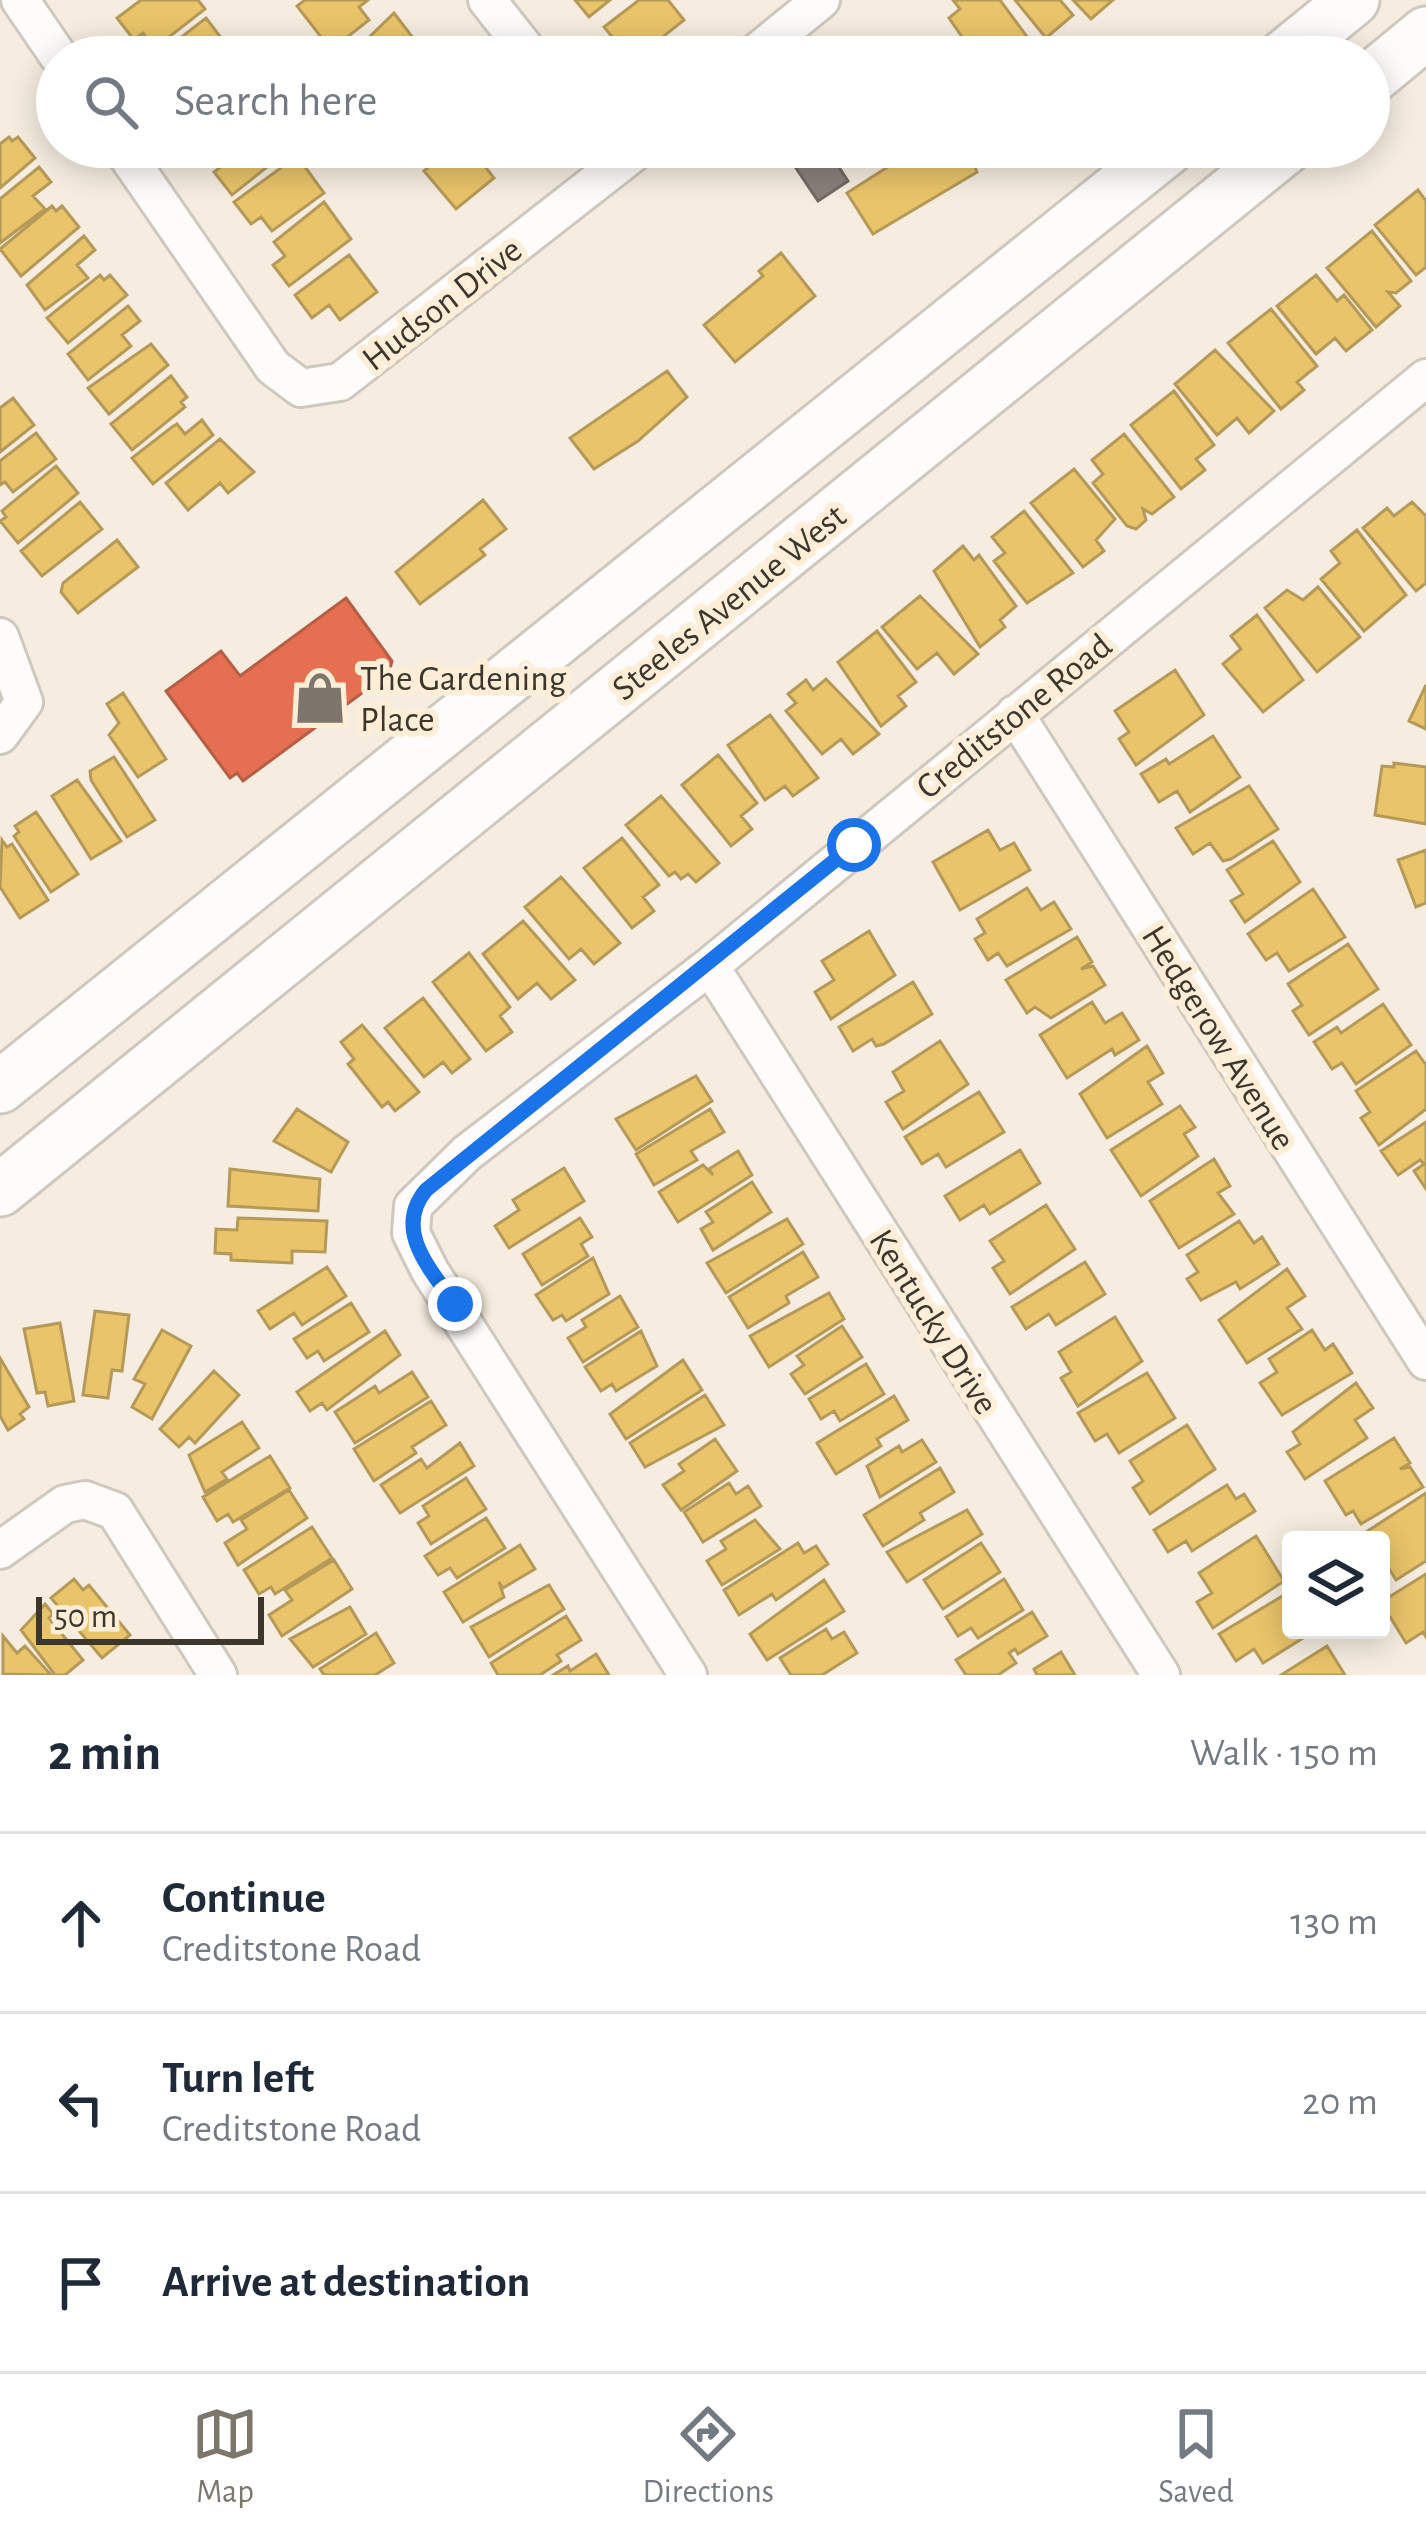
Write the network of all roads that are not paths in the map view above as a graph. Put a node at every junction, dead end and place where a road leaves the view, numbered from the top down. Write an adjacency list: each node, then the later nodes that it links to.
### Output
1 (20, 0): 6 (street)
2 (487, 0): 7 (street)
3 (821, 0): 8 (street)
4 (1354, 0): 9 (main road)
5 (1426, 33): 10 (main road)
6 (45, 36)
7 (515, 36)
8 (777, 36)
9 (1309, 36)
10 (1390, 63)
11 (136, 168): 12 (street, Hudson Drive)
12 (603, 168)
13 (1145, 168): 20 (main road)
14 (1261, 168): 21 (main road, Steeles Avenue West)
15 (1426, 378): 17 (street, Creditstone Road)
16 (0, 637): 18 (street)
17 (1015, 714): 19 (street, Creditstone Road); 22 (street, Hedgerow Avenue)
18 (0, 735)
19 (710, 966): 25 (street, Creditstone Road); 26 (street, Kentucky Drive)
20 (0, 1088)
21 (0, 1190)
22 (1426, 1361)
23 (0, 1550): 24 (street)
24 (218, 1675)
25 (688, 1675)
26 (1161, 1675)

